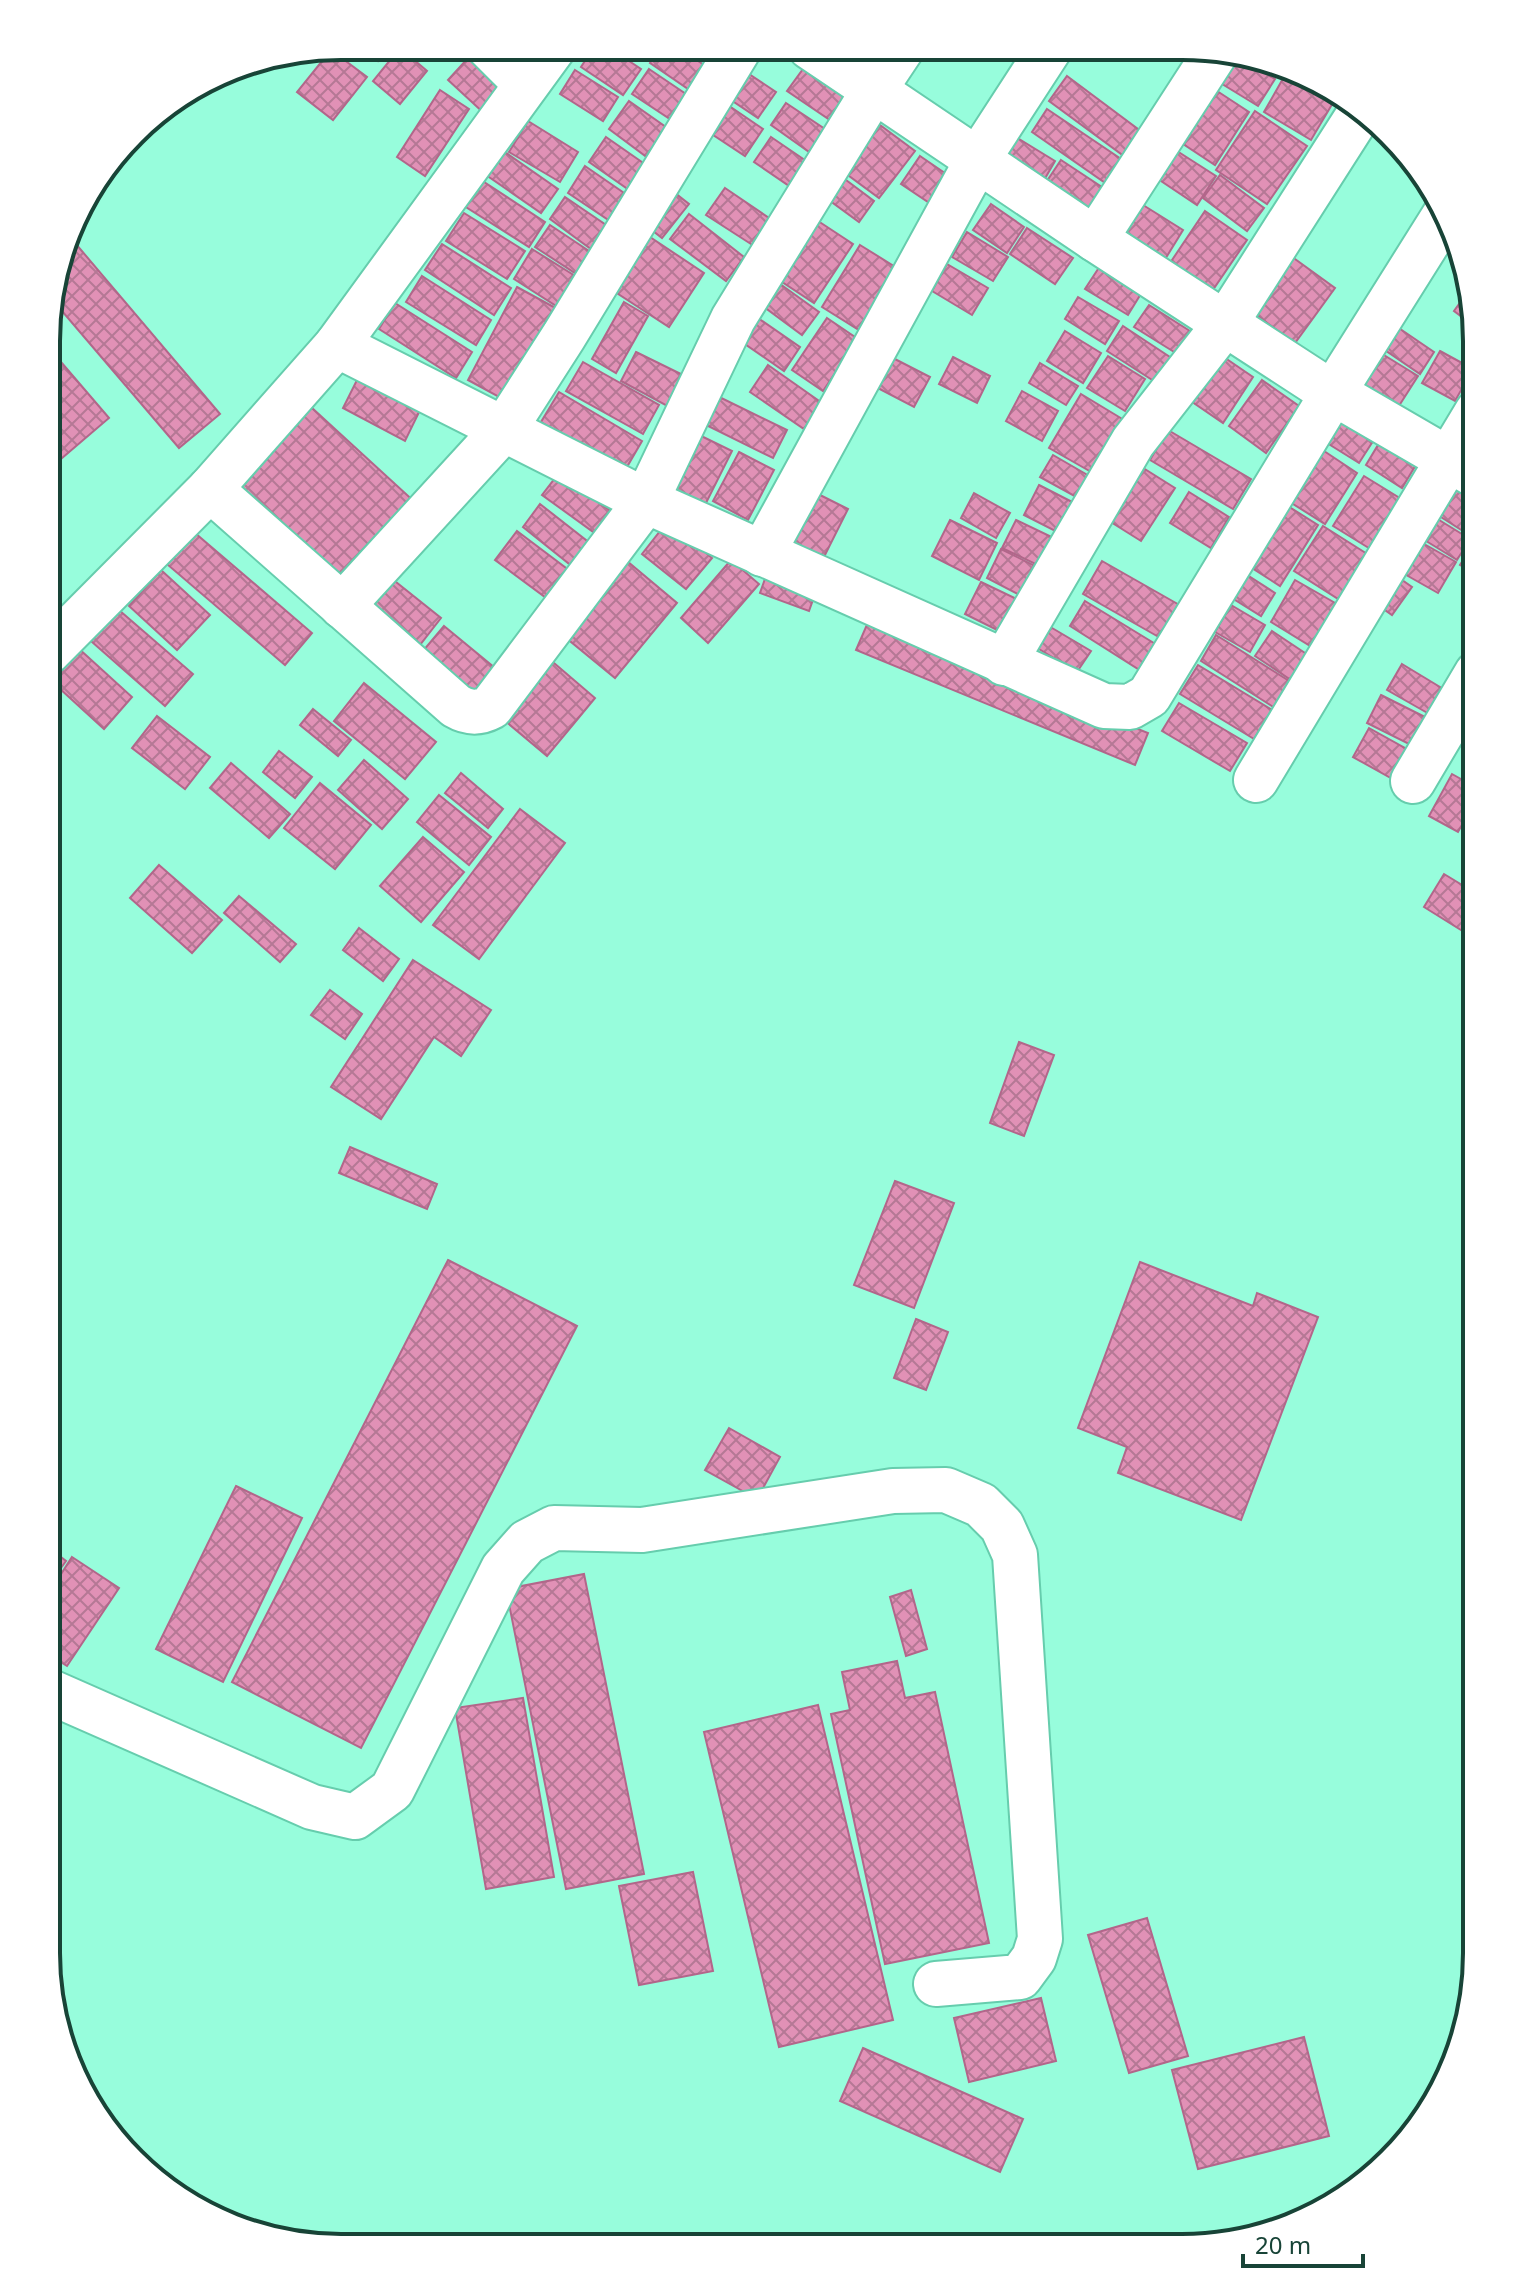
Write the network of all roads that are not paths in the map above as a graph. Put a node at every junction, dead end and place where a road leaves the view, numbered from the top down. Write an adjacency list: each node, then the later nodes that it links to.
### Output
1 (830, 60): 9 (street)
2 (894, 60): 9 (street)
3 (1042, 60): 11 (street)
4 (503, 61): 8 (street)
5 (544, 61): 8 (street)
6 (732, 61): 17 (street)
7 (1210, 61): 13 (street)
8 (526, 84): 15 (street)
9 (874, 90): 11 (street); 20 (street)
10 (1355, 120): 14 (street)
11 (978, 159): 13 (street); 21 (street)
12 (1438, 225): 16 (street)
13 (1095, 239): 14 (street)
14 (1225, 324): 16 (street); 24 (street)
15 (337, 345): 17 (street); 19 (street)
16 (1333, 393): 18 (street); 24 (street)
17 (505, 428): 20 (street); 22 (street)
18 (1462, 467): 26 (street)
19 (210, 489): 22 (street); 23 (street)
20 (646, 501): 21 (street); 22 (street)
21 (762, 554): 24 (street)
22 (342, 606)
23 (60, 640)
24 (1004, 663)
25 (1463, 697): 27 (street)
26 (1256, 780)
27 (1413, 781)
28 (60, 1696): 29 (street)
29 (936, 1984)

